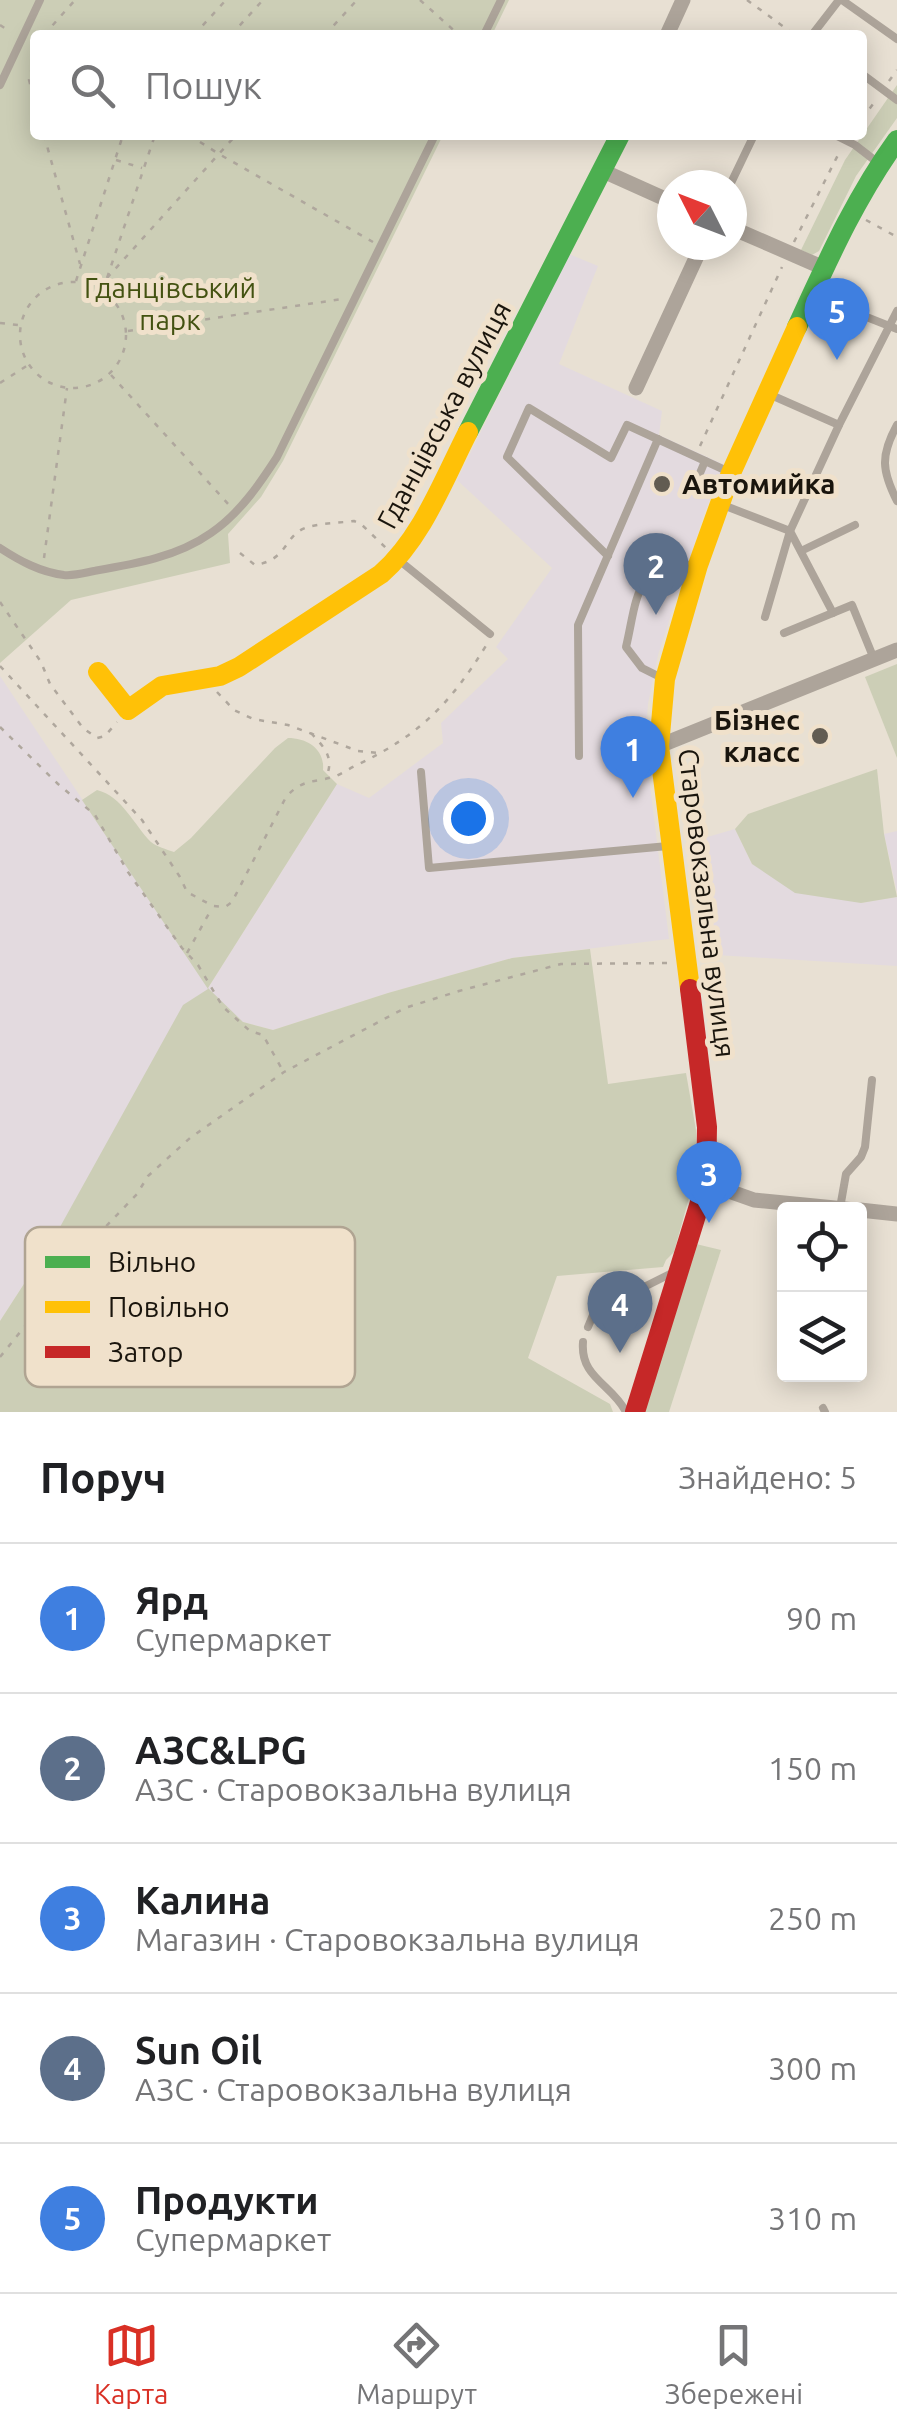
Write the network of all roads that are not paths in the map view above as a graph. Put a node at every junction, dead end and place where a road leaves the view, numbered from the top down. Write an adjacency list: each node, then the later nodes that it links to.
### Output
1 (40, 0): 10 (lane)
2 (501, 0): 5 (lane)
3 (684, 0): 6 (street)
4 (840, 0): 7 (lane); 8 (lane)
5 (486, 30)
6 (669, 30)
7 (816, 30)
8 (897, 39)
9 (867, 78): 11 (lane)
10 (0, 85)
11 (897, 100)
12 (432, 140): 39 (lane)
13 (618, 140): 19 (main road, Гданцівська вулиця)
14 (752, 140): 18 (lane)
15 (844, 140): 17 (lane)
16 (897, 140): 17 (main road, Старовокзальна вулиця)
17 (879, 164): 23 (main road, Старовокзальна вулиця)
18 (737, 170)
19 (603, 171): 20 (street); 42 (main road, Гданцівська вулиця)
20 (657, 195)
21 (747, 234): 23 (street)
22 (695, 260): 27 (street)
23 (824, 268): 24 (main road, Старовокзальна вулиця)
24 (812, 295): 26 (lane); 28 (main road, Старовокзальна вулиця)
25 (897, 311): 26 (lane)
26 (893, 328): 29 (lane)
27 (636, 388)
28 (767, 394): 29 (lane); 33 (main road, Старовокзальна вулиця)
29 (840, 424): 38 (lane)
30 (897, 426): 35 (lane)
31 (658, 440): 32 (lane); 41 (lane); 41 (lane)
32 (705, 462): 33 (lane); 34 (lane)
33 (731, 473): 36 (main road, Старовокзальна вулиця)
34 (693, 490)
35 (897, 501)
36 (719, 503): 38 (lane); 43 (main road, Старовокзальна вулиця)
37 (855, 526): 40 (lane)
38 (790, 531): 40 (lane); 45 (lane)
39 (0, 548)
40 (800, 550): 44 (lane)
41 (608, 556): 53 (lane)
42 (398, 559): 47 (lane); 50 (main road, Гданцівська вулиця)
43 (698, 565): 51 (main road, Старовокзальна вулиця); 51 (lane)
44 (833, 613): 46 (lane); 49 (lane)
45 (765, 617)
46 (784, 633)
47 (490, 634)
48 (897, 650): 49 (street)
49 (874, 659): 52 (street)
50 (98, 672)
51 (665, 679): 52 (main road, Старовокзальна вулиця)
52 (659, 746): 55 (main road, Старовокзальна вулиця)
53 (580, 756)
54 (421, 772): 55 (lane)
55 (672, 845): 57 (main road, Старовокзальна вулиця)
56 (872, 1080): 59 (lane)
57 (706, 1183): 58 (street); 62 (main road, Старовокзальна вулиця)
58 (777, 1202)
59 (851, 1202)
60 (867, 1211): 61 (street)
61 (897, 1214)
62 (679, 1269): 63 (lane); 66 (main road, Старовокзальна вулиця)
63 (588, 1327)
64 (584, 1342): 65 (lane)
65 (626, 1412)
66 (635, 1412)

